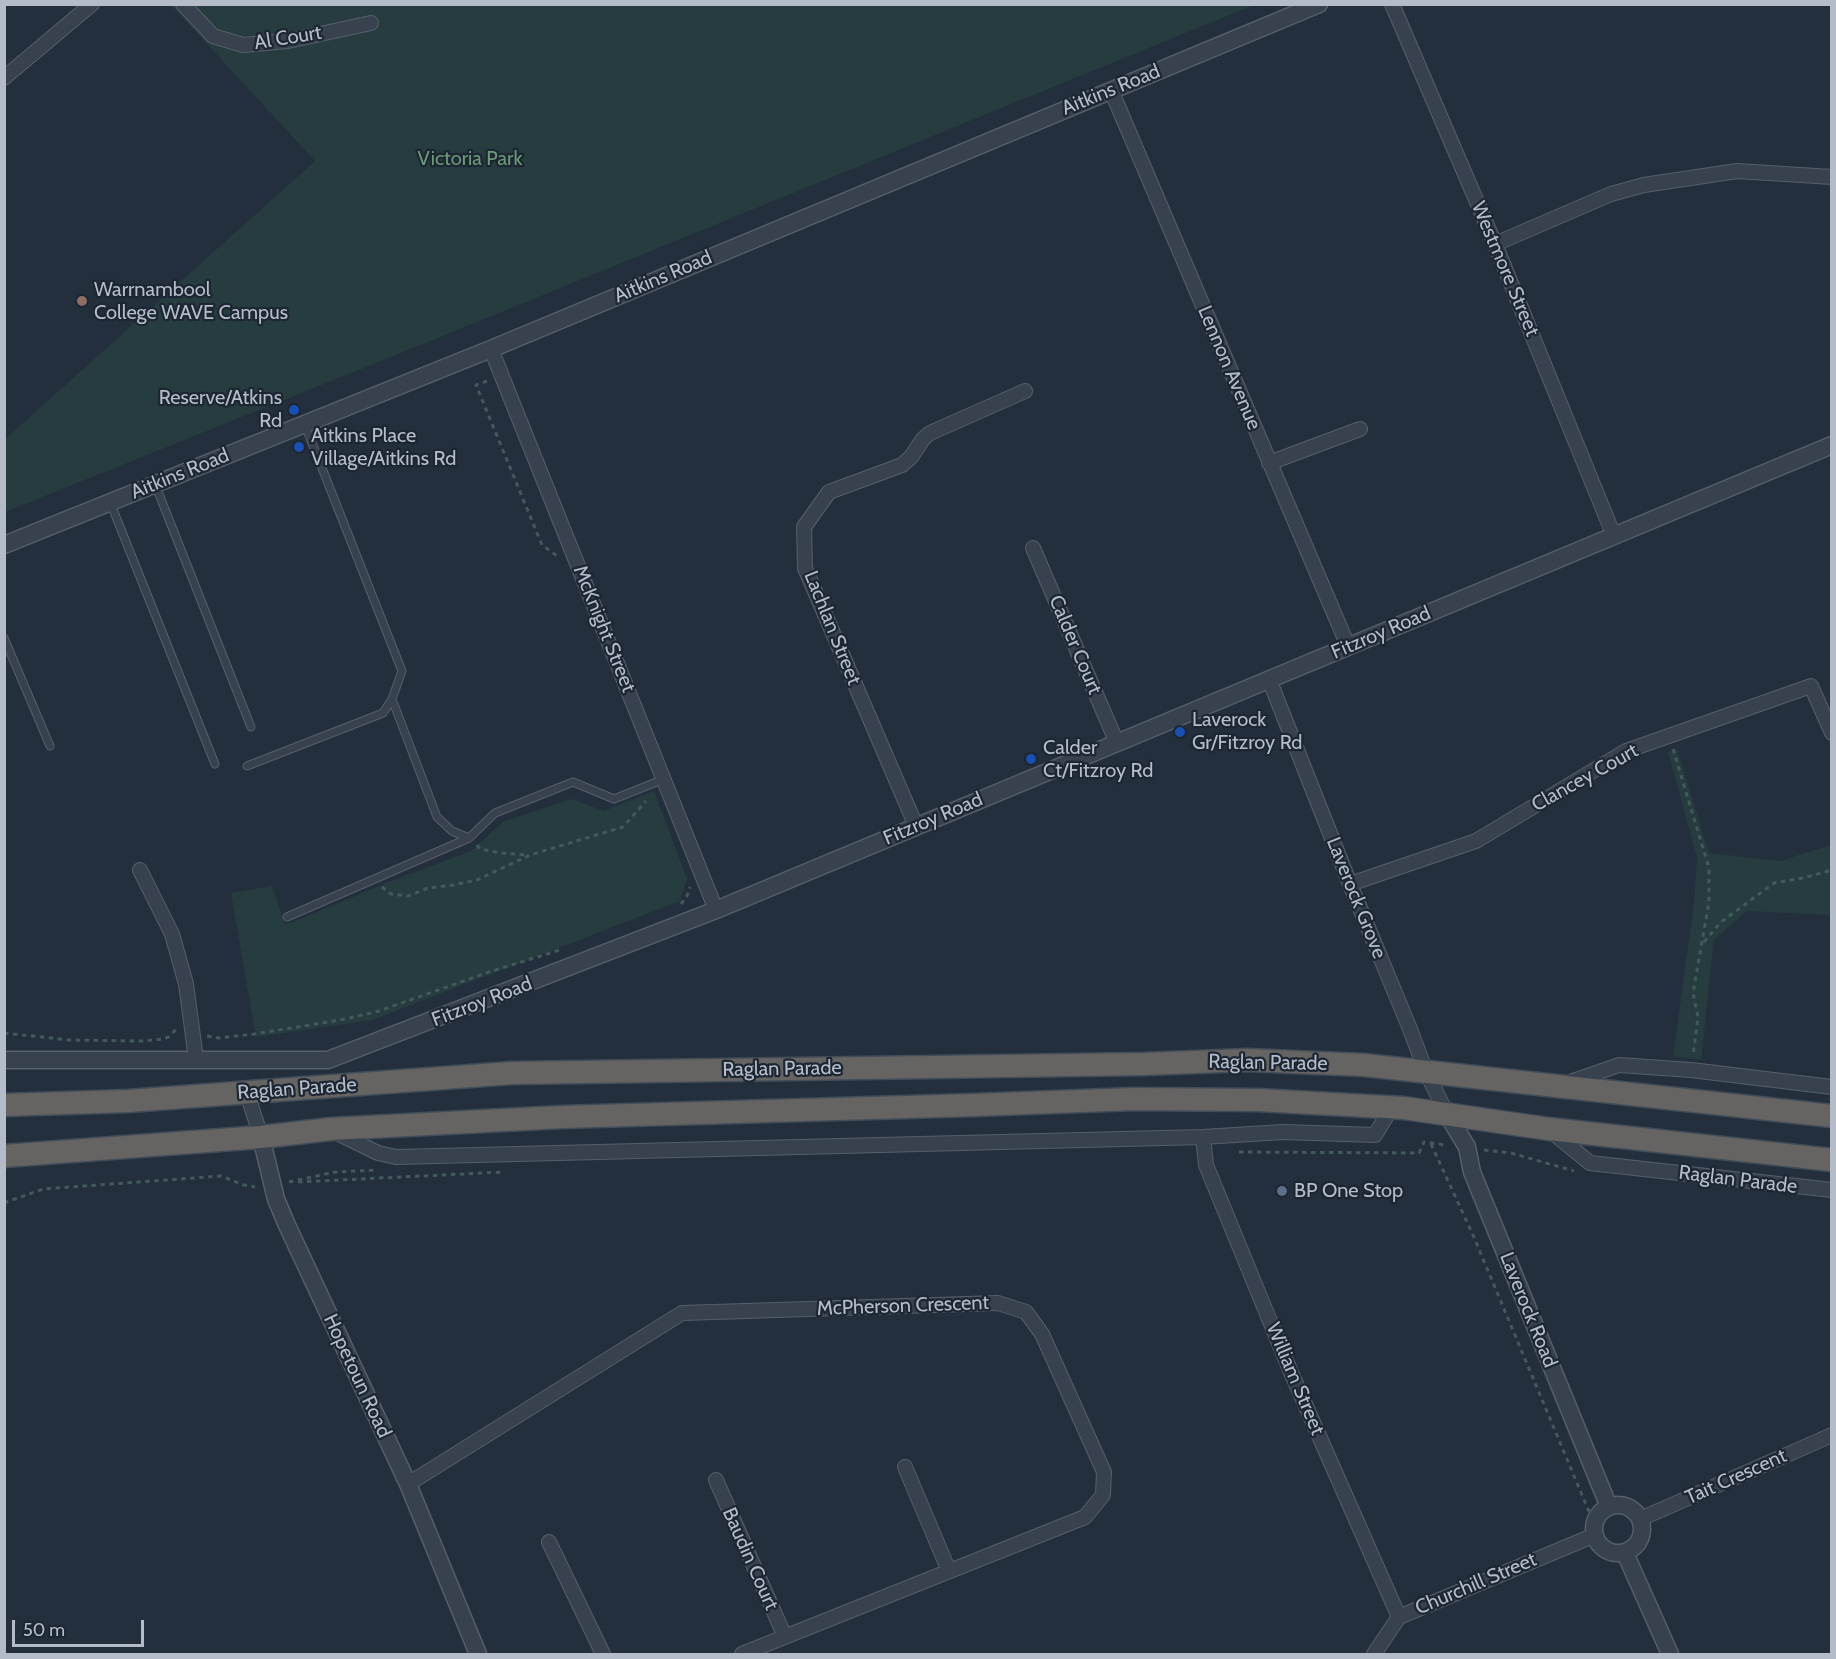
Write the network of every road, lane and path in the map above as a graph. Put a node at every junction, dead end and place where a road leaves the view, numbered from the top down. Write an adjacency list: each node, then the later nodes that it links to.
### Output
1 (92, 4): 6 (street)
2 (183, 4): 5 (street, Al Court)
3 (1319, 4): 7 (street, Aitkins Road)
4 (1392, 4): 9 (street, Westmore Street)
5 (371, 23)
6 (4, 78)
7 (1111, 90): 10 (street, Aitkins Road); 15 (street, Lennon Avenue)
8 (1832, 177): 9 (street)
9 (1495, 244): 18 (street, Westmore Street)
10 (491, 349): 12 (street, Aitkins Road); 32 (street, McKnight Street)
11 (1025, 391): 33 (street, Lachlan Street)
12 (305, 423): 16 (street, Aitkins Road); 24 (lane)
13 (1360, 429): 15 (street)
14 (1832, 445): 18 (street, Fitzroy Road)
15 (1269, 463): 22 (street, Lennon Avenue)
16 (155, 484): 17 (street, Aitkins Road); 25 (lane)
17 (110, 502): 19 (street, Aitkins Road); 30 (lane)
18 (1614, 536): 22 (street, Fitzroy Road)
19 (4, 545)
20 (1033, 548): 28 (street, Calder Court)
21 (4, 638): 29 (lane)
22 (1348, 646): 23 (street, Fitzroy Road)
23 (1269, 679): 28 (street, Fitzroy Road); 39 (street, Laverock Grove)
24 (392, 699): 31 (lane); 34 (lane)
25 (251, 727)
26 (1832, 733): 27 (street, Clancey Court)
27 (1669, 736): 39 (street, Clancey Court); 42 (path)
28 (1117, 743): 33 (street, Fitzroy Road)
29 (50, 746)
30 (215, 764)
31 (247, 766)
32 (664, 779): 34 (lane); 35 (path); 40 (street, McKnight Street)
33 (916, 826): 40 (street, Fitzroy Road)
34 (469, 838): 35 (path); 38 (lane)
35 (530, 855): 38 (path)
36 (140, 870): 43 (street)
37 (1832, 870): 42 (path)
38 (374, 880): 41 (lane)
39 (1350, 884): 49 (street, Laverock Grove)
40 (716, 910): 46 (street, Fitzroy Road)
41 (287, 917)
42 (1702, 943): 48 (path)
43 (192, 1027): 44 (path); 45 (path); 46 (street)
44 (4, 1033)
45 (219, 1038)
46 (196, 1059): 47 (street, Fitzroy Road)
47 (5, 1060)
48 (1691, 1070): 50 (street, Raglan Parade); 51 (street, Raglan Parade)
49 (1426, 1072): 50 (highway, Raglan Parade); 52 (highway, Raglan Parade); 55 (street, Laverock Grove)
50 (1559, 1086): 56 (highway, Raglan Parade)
51 (1832, 1087)
52 (247, 1093): 53 (highway, Raglan Parade); 59 (street, Hopetoun Road)
53 (4, 1105)
54 (1392, 1107): 55 (highway, Raglan Parade); 58 (highway, Raglan Parade); 60 (street)
55 (1447, 1114): 57 (highway, Raglan Parade); 71 (street, Laverock Road)
56 (1832, 1116)
57 (1549, 1129): 63 (highway, Raglan Parade); 65 (street, Raglan Parade)
58 (331, 1130): 59 (highway, Raglan Parade); 60 (street)
59 (261, 1137): 62 (highway, Raglan Parade); 70 (street, Hopetoun Road)
60 (1203, 1137): 78 (street, William Street)
61 (1431, 1143): 72 (path)
62 (4, 1156)
63 (1832, 1160)
64 (255, 1186): 66 (path)
65 (1832, 1190)
66 (4, 1203)
67 (1832, 1435): 73 (street, Tait Crescent)
68 (905, 1467): 77 (street)
69 (716, 1480): 79 (street, Baudin Court)
70 (408, 1484): 77 (street, McPherson Crescent); 80 (street, Hopetoun Road)
71 (1609, 1507): 73 (street); 74 (street)
72 (1590, 1514)
73 (1640, 1520): 76 (street)
74 (1595, 1535): 76 (street); 78 (street, Churchill Street)
75 (549, 1542): 81 (street)
76 (1625, 1552): 84 (street)
77 (949, 1572): 79 (street, McPherson Crescent)
78 (1399, 1617): 83 (street, Churchill Street)
79 (785, 1637): 82 (street, McPherson Crescent)
80 (478, 1654)
81 (603, 1654)
82 (742, 1654)
83 (1374, 1654)
84 (1670, 1654)

